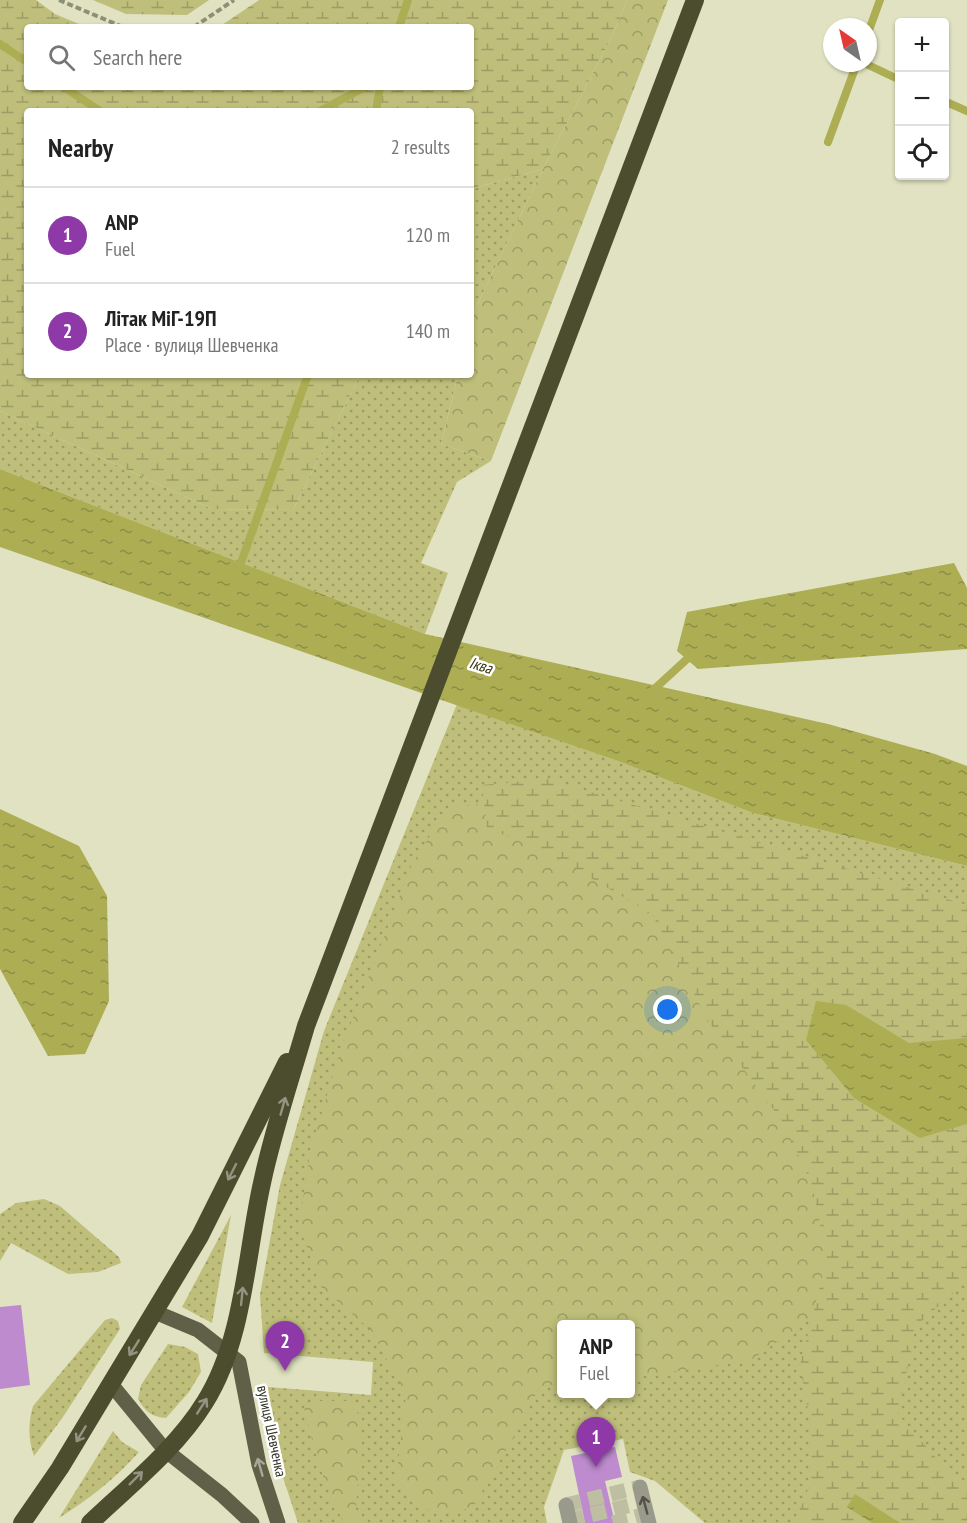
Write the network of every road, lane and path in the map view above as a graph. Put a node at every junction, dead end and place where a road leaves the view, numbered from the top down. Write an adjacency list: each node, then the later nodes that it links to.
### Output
1 (59, 0): 4 (path)
2 (234, 0): 5 (path)
3 (695, 0): 6 (highway)
4 (116, 24)
5 (198, 24)
6 (306, 1026): 7 (highway, one-way to 7); 8 (highway, one-way to 6)
7 (155, 1312): 8 (main road, вулиця Шевченка); 9 (highway, one-way to 9)
8 (226, 1352): 10 (highway, one-way to 8); 16 (main road, вулиця Шевченка, one-way to 8)
9 (111, 1384): 10 (main road); 13 (highway, one-way to 13)
10 (165, 1450): 14 (highway, one-way to 10); 15 (main road)
11 (640, 1487): 18 (lane, one-way to 11)
12 (566, 1505): 17 (lane)
13 (22, 1523)
14 (90, 1523)
15 (252, 1523)
16 (278, 1523)
17 (570, 1523)
18 (649, 1523)

